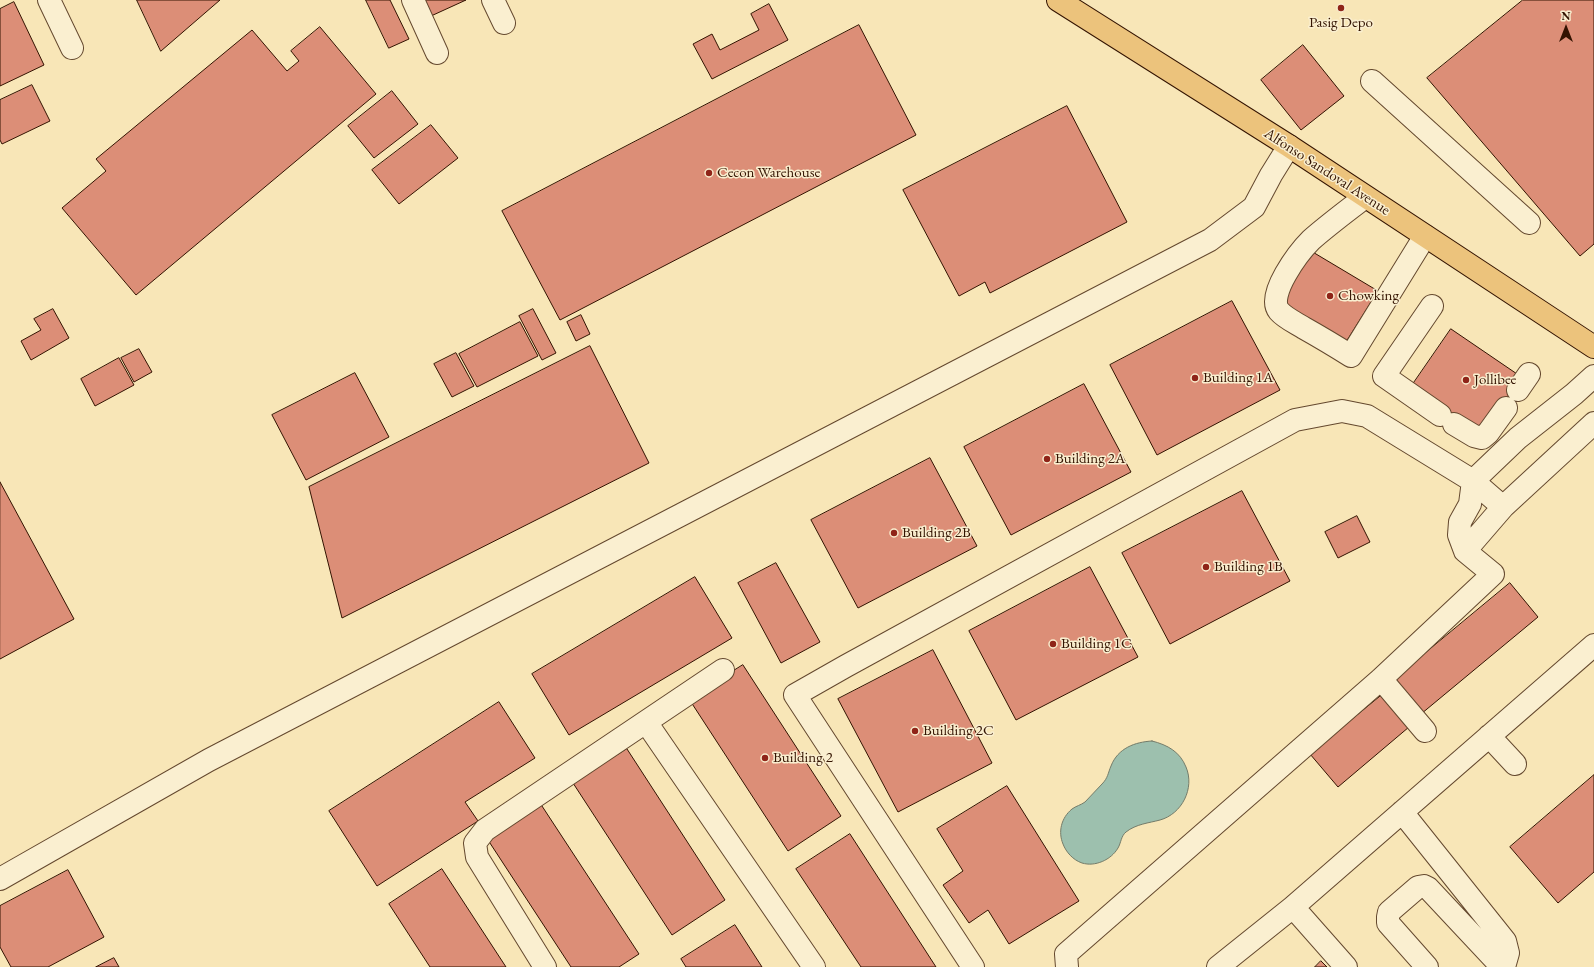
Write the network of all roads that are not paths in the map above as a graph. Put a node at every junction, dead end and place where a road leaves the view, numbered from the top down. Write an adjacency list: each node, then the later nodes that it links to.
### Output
1 (50, 0): 6 (lane)
2 (413, 0): 7 (lane)
3 (493, 0): 5 (lane)
4 (1058, 0): 9 (main road, Alfonso Sandoval Avenue)
5 (504, 23)
6 (72, 48)
7 (437, 53)
8 (1372, 81): 11 (lane)
9 (1289, 146): 10 (main road, Alfonso Sandoval Avenue); 29 (lane)
10 (1365, 197): 12 (main road, Alfonso Sandoval Avenue); 12 (lane)
11 (1529, 224)
12 (1425, 236): 14 (main road, Alfonso Sandoval Avenue)
13 (1432, 306): 16 (lane)
14 (1594, 347)
15 (1594, 376): 18 (lane)
16 (1506, 408)
17 (1594, 423): 19 (lane)
18 (1473, 481): 19 (lane); 20 (lane); 33 (lane)
19 (1503, 507): 20 (lane)
20 (1464, 551): 23 (lane)
21 (1594, 645): 26 (lane)
22 (723, 670): 24 (lane)
23 (1381, 679): 25 (lane); 34 (lane)
24 (646, 722): 31 (lane); 32 (lane)
25 (1425, 731)
26 (1489, 736): 27 (lane); 28 (lane)
27 (1515, 764)
28 (1402, 812): 30 (lane); 38 (lane)
29 (0, 879)
30 (1293, 907): 35 (lane); 36 (lane)
31 (545, 967)
32 (814, 967)
33 (973, 967)
34 (1067, 967)
35 (1218, 967)
36 (1346, 967)
37 (1427, 967): 38 (lane)
38 (1503, 967)

